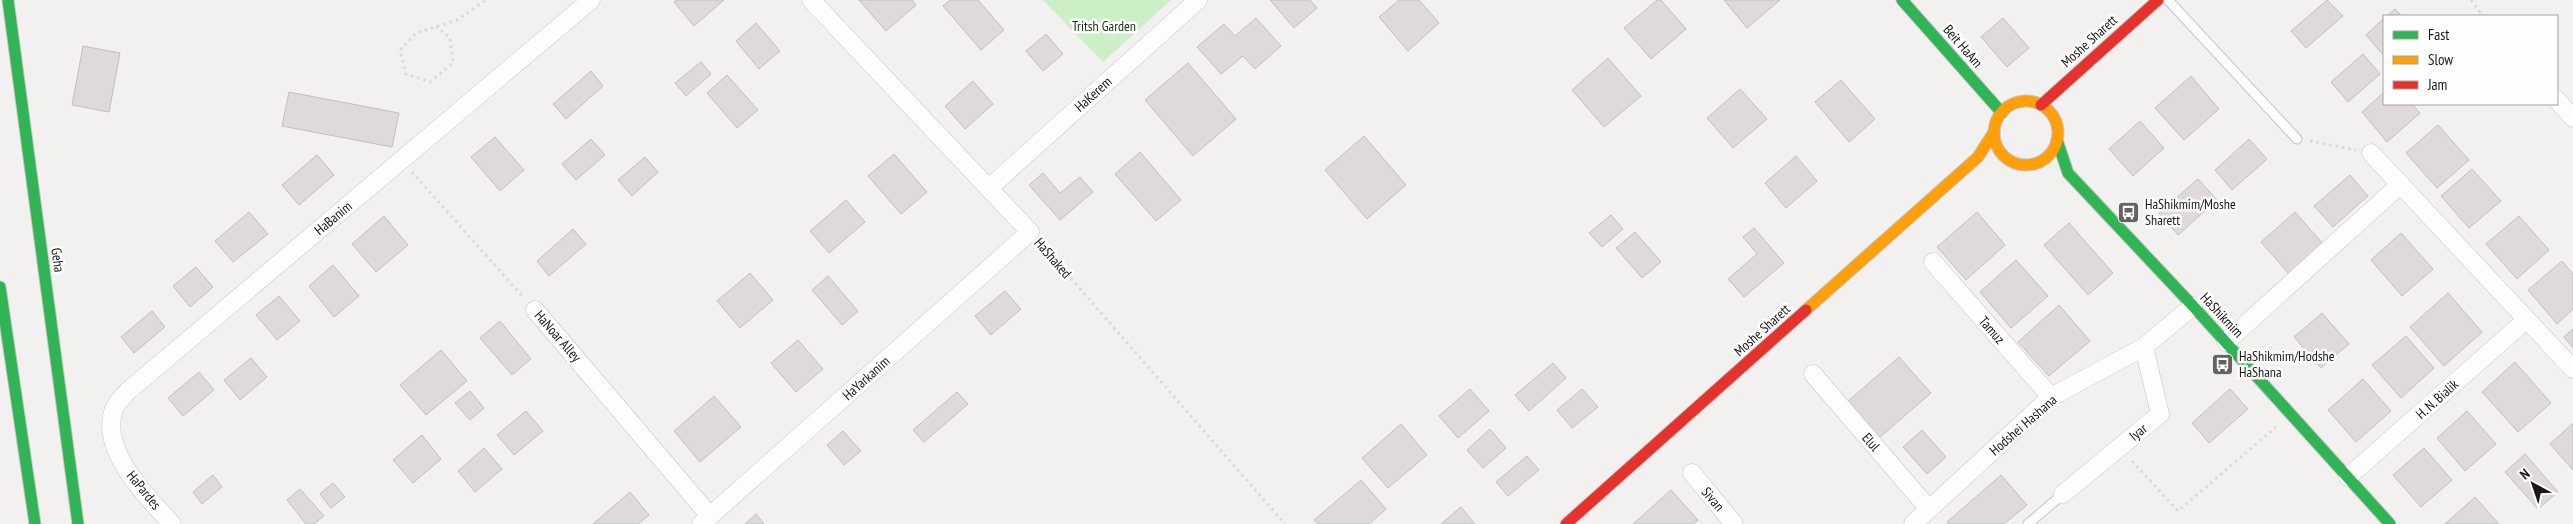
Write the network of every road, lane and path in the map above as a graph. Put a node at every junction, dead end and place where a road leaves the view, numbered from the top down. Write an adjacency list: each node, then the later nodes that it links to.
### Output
1 (8, 0): 47 (main road, Geha)
2 (486, 0): 11 (path)
3 (591, 0): 22 (street, HaBanim)
4 (811, 0): 26 (street, HaShaked)
5 (1198, 0): 26 (street, HaKerem)
6 (1902, 0): 14 (main road, Beit HaAm)
7 (2158, 0): 13 (main road, Moshe Sharett)
8 (2168, 0): 17 (lane)
9 (2470, 0): 10 (path)
10 (2482, 15)
11 (436, 26): 11 (path)
12 (2558, 101): 15 (street)
13 (2041, 105): 14 (main road); 18 (main road)
14 (2002, 113): 16 (main road)
15 (2573, 118)
16 (1994, 132): 20 (main road, Moshe Sharett); 21 (main road)
17 (2298, 139): 19 (path)
18 (2057, 140): 23 (main road); 24 (main road, HaShikmim)
19 (2372, 153): 25 (street)
20 (1978, 158): 21 (main road); 50 (main road, Moshe Sharett)
21 (2007, 159): 23 (main road)
22 (402, 160): 31 (path, HaNoar Alley); 40 (street, HaBanim)
23 (2026, 165): 24 (main road)
24 (2068, 173): 30 (main road, HaShikmim)
25 (2401, 184): 32 (street); 33 (street)
26 (989, 188): 27 (street, HaShaked)
27 (1030, 232): 45 (street, HaYarkanim); 49 (path, HaShaked)
28 (1933, 262): 37 (street, Tamuz)
29 (0, 287): 46 (main road)
30 (2193, 306): 33 (main road, HaShikmim); 34 (street, Hodshei Hashana)
31 (535, 310): 45 (street, HaNoar Alley)
32 (2526, 320): 35 (street); 42 (street, H. N. Bialik)
33 (2226, 342): 38 (main road, HaShikmim)
34 (2144, 347): 37 (street, Hodshei Hashana); 39 (street, Iyar)
35 (2573, 369)
36 (1813, 374): 44 (street, Elul)
37 (2051, 397): 44 (street, Hodshei Hashana)
38 (2291, 414): 39 (path); 42 (main road, HaShikmim)
39 (2119, 448): 43 (street, Iyar)
40 (118, 455): 48 (street, HaPardes)
41 (1692, 474): 51 (street, Sivan)
42 (2348, 478): 54 (main road, HaShikmim)
43 (2063, 494): 53 (lane)
44 (1929, 509): 52 (street, Hodshei Hashana)
45 (706, 520)
46 (35, 524)
47 (78, 524)
48 (172, 524)
49 (1285, 524)
50 (1566, 524)
51 (1734, 524)
52 (1913, 524)
53 (2028, 524)
54 (2390, 524)

